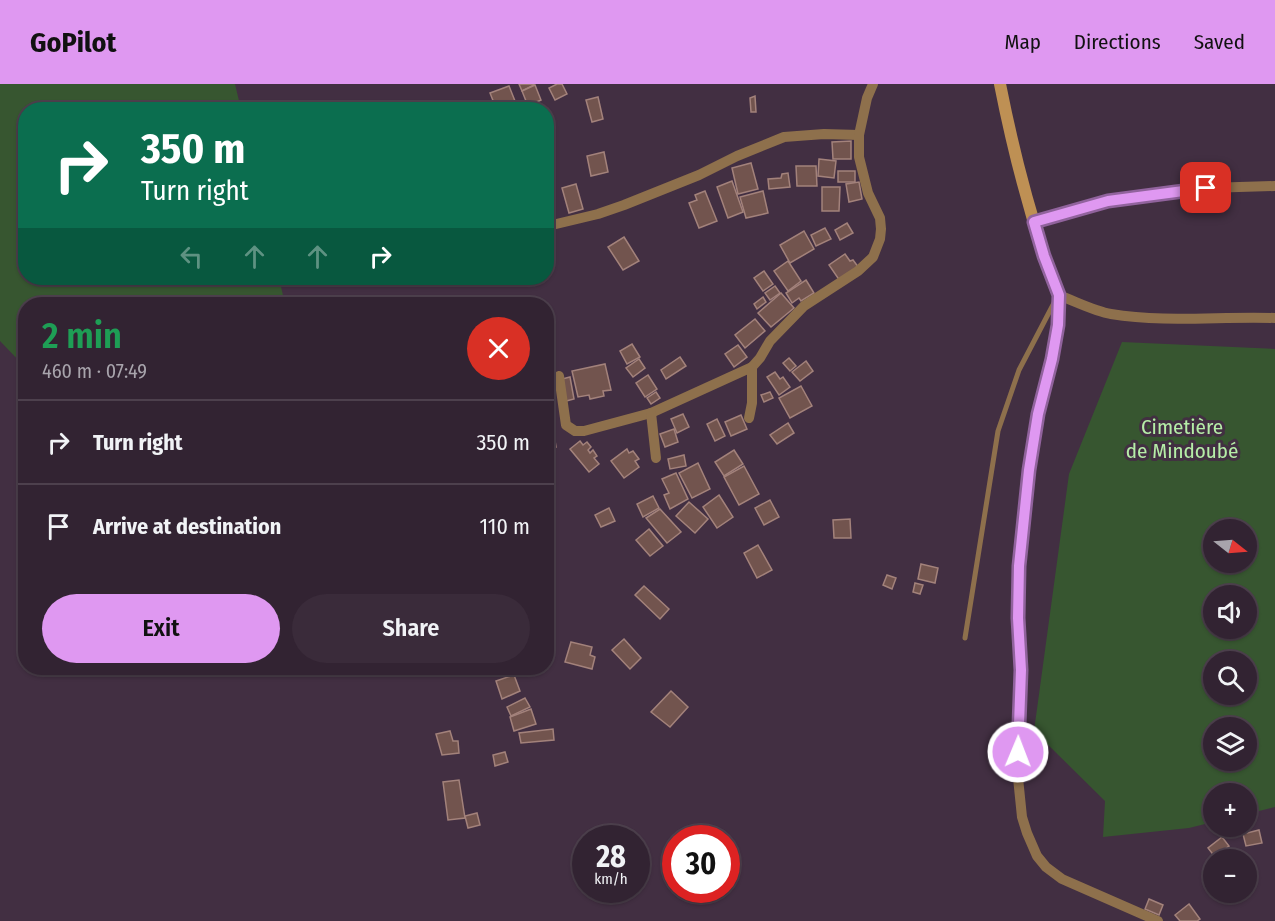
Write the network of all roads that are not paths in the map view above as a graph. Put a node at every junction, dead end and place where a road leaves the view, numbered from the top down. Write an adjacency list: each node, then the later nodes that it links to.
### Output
1 (873, 84): 3 (street)
2 (1000, 84): 5 (street)
3 (860, 135): 6 (street); 9 (street)
4 (1275, 186): 5 (street)
5 (1034, 222): 7 (street)
6 (554, 225)
7 (1059, 295): 8 (street); 14 (lane); 15 (street)
8 (1275, 318)
9 (752, 368): 11 (street); 12 (street)
10 (559, 376): 11 (street)
11 (651, 413): 13 (street)
12 (750, 418)
13 (656, 458)
14 (965, 638)
15 (1158, 921)

